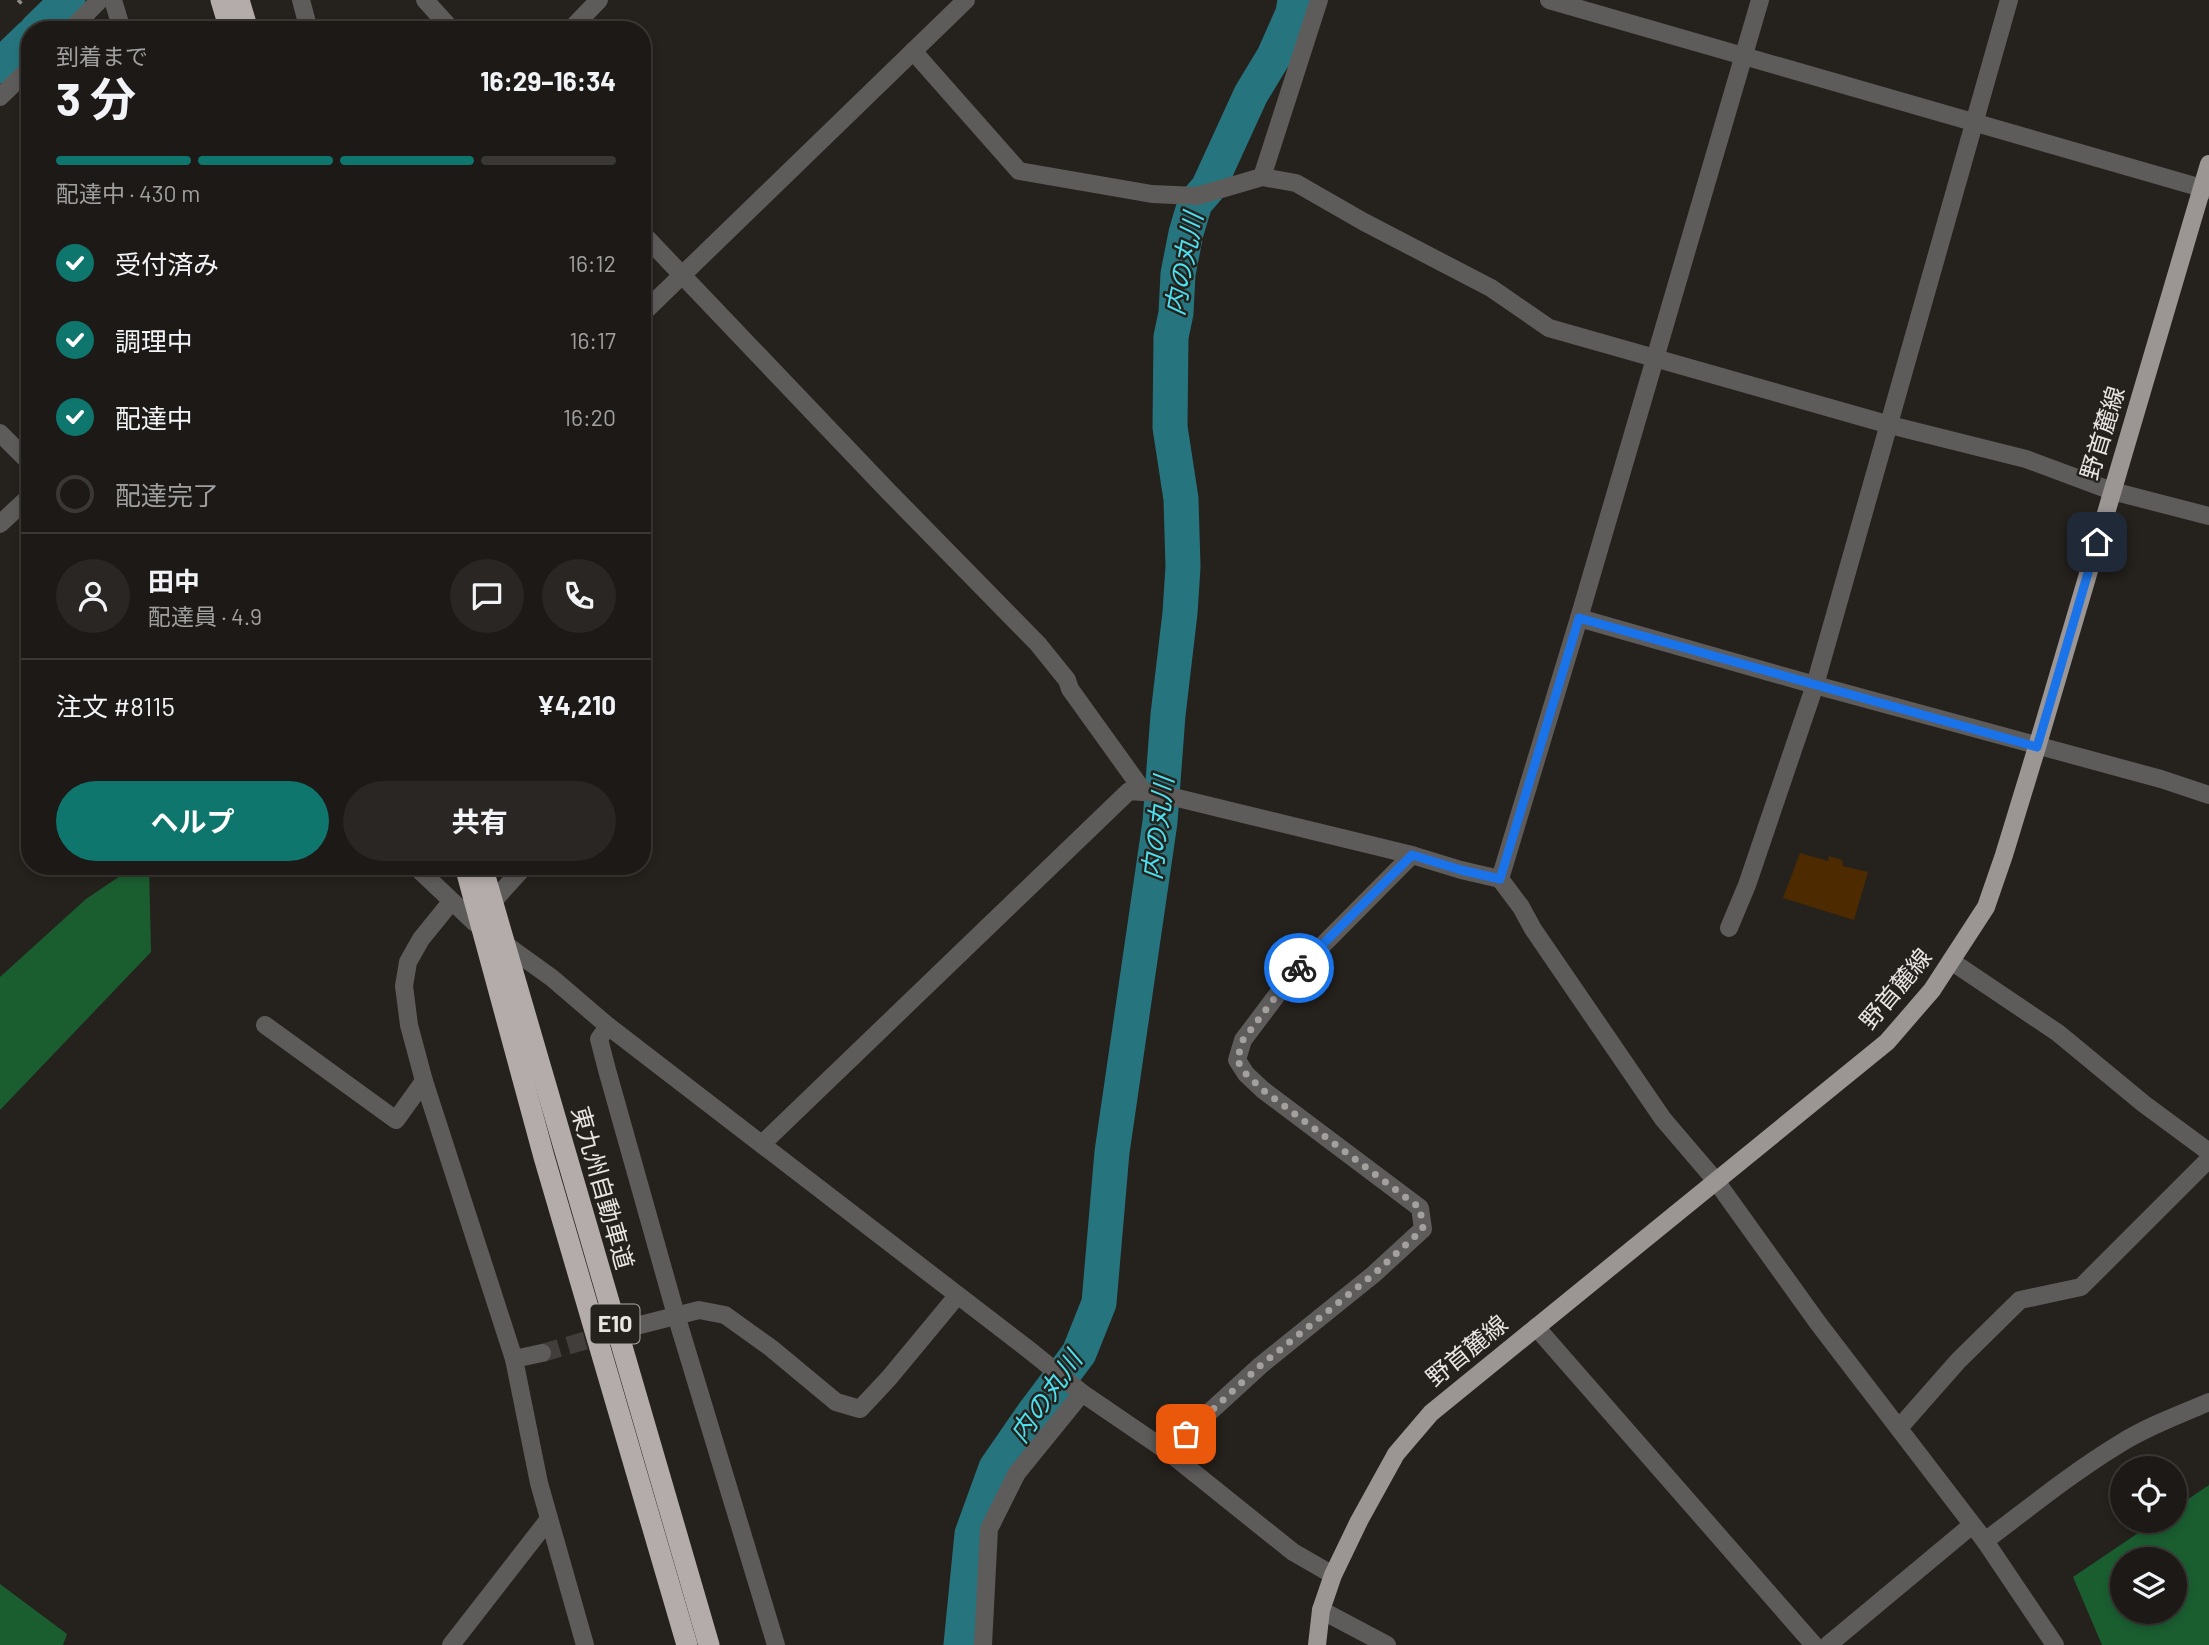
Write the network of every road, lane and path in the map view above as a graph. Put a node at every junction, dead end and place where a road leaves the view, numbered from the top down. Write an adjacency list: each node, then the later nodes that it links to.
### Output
1 (19, 0): 12 (path)
2 (100, 0): 13 (street)
3 (113, 0): 14 (street)
4 (301, 0): 15 (street)
5 (425, 0): 16 (street)
6 (600, 0): 17 (street)
7 (966, 0): 18 (street)
8 (1319, 0): 24 (street)
9 (1549, 0): 19 (street)
10 (1760, 0): 19 (street)
11 (2009, 0): 22 (street)
12 (23, 5)
13 (79, 21)
14 (119, 21)
15 (307, 21)
16 (444, 21)
17 (579, 21)
18 (913, 51): 24 (street); 27 (street)
19 (1744, 55): 22 (street); 29 (street)
20 (21, 77): 21 (street)
21 (0, 97)
22 (1973, 123): 25 (street); 30 (street)
23 (2209, 164): 25 (main road, 野首麓線)
24 (1262, 177): 29 (street)
25 (2205, 189): 33 (main road, 野首麓線)
26 (651, 242): 27 (street)
27 (681, 274): 28 (street); 40 (street)
28 (651, 305)
29 (1654, 358): 30 (street); 37 (street)
30 (1890, 425): 33 (street); 38 (street)
31 (0, 433): 32 (street)
32 (21, 454)
33 (2112, 491): 35 (street); 39 (main road, 野首麓線)
34 (21, 504): 36 (street)
35 (2209, 516)
36 (0, 524)
37 (1579, 618): 38 (street); 47 (street)
38 (1815, 685): 39 (street); 50 (street)
39 (2037, 747): 41 (street); 51 (main road, 野首麓線)
40 (1144, 792): 42 (street); 56 (street)
41 (2209, 795)
42 (1412, 855): 47 (street); 69 (street)
43 (424, 875): 48 (street)
44 (468, 875): 52 (highway, 東九州自動車道 / E10)
45 (484, 875): 52 (highway, 東九州自動車道 / E10)
46 (518, 875): 49 (street)
47 (1500, 879): 59 (street)
48 (451, 902): 49 (street); 55 (street)
49 (474, 922): 54 (street)
50 (1729, 928)
51 (1951, 961): 57 (street); 59 (main road, 野首麓線)
52 (513, 1007): 77 (highway, 東九州自動車道 / E10); 78 (highway, 東九州自動車道 / E10)
53 (265, 1025): 55 (street)
54 (608, 1026): 56 (street); 61 (street)
55 (424, 1081): 65 (street)
56 (763, 1143): 60 (street)
57 (2209, 1152)
58 (2209, 1159): 68 (street)
59 (1716, 1181): 63 (main road, 野首麓線); 68 (street)
60 (957, 1296): 61 (street); 66 (street)
61 (676, 1315): 62 (street); 79 (street)
62 (640, 1325)
63 (1536, 1327): 73 (main road, 野首麓線); 83 (street)
64 (542, 1353): 65 (street)
65 (514, 1359): 70 (street)
66 (1083, 1393): 69 (street); 80 (street)
67 (2209, 1402): 72 (street)
68 (1899, 1428): 71 (street)
69 (1167, 1451): 73 (street)
70 (549, 1519): 75 (street); 76 (street)
71 (1972, 1525): 72 (street); 84 (street)
72 (1984, 1541): 85 (street)
73 (1333, 1575): 74 (main road, 野首麓線)
74 (1321, 1610): 81 (main road, 野首麓線); 82 (street)
75 (451, 1645)
76 (586, 1645)
77 (688, 1645)
78 (709, 1645)
79 (776, 1645)
80 (983, 1645)
81 (1317, 1645)
82 (1387, 1645)
83 (1814, 1645)
84 (1828, 1645)
85 (2055, 1645)

